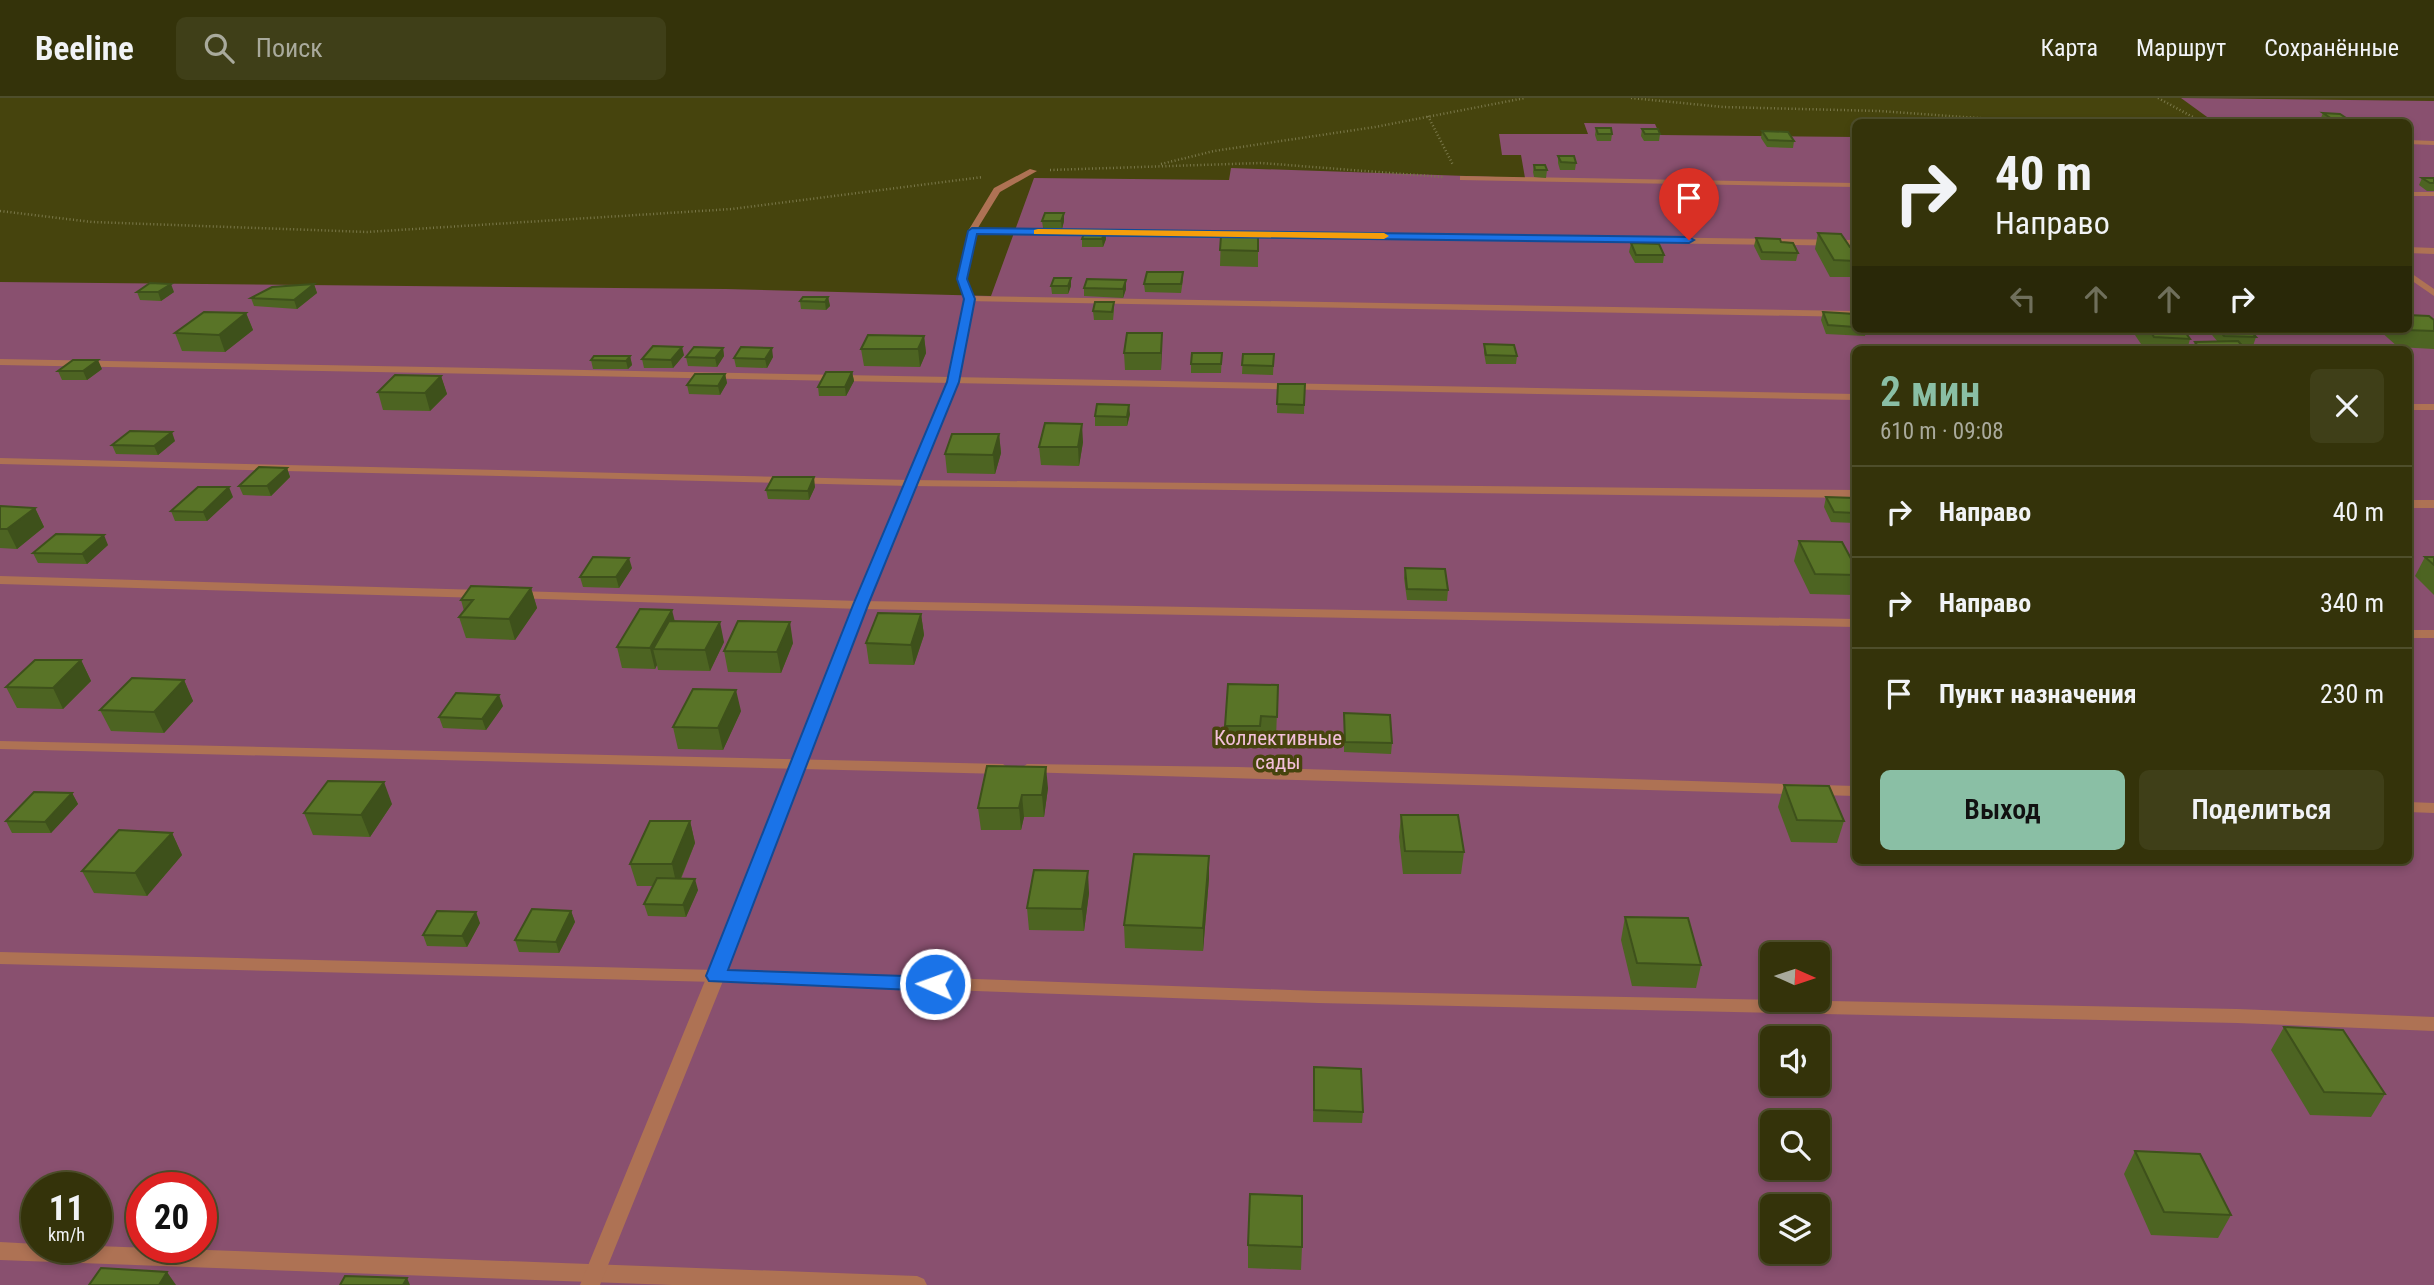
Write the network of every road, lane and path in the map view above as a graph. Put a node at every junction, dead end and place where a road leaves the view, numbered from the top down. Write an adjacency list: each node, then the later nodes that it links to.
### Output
1 (1525, 98): 4 (path)
2 (1631, 98): 5 (path)
3 (2158, 98): 6 (path)
4 (1428, 116): 9 (path); 11 (path)
5 (1993, 119)
6 (2196, 119)
7 (2412, 142): 8 (street)
8 (2434, 143)
9 (1152, 167): 10 (path); 11 (path)
10 (1033, 171): 15 (path); 16 (street)
11 (1463, 178): 12 (street)
12 (1852, 185)
13 (2412, 194): 14 (street)
14 (2434, 194)
15 (0, 211)
16 (972, 231): 17 (street); 22 (street)
17 (1852, 243)
18 (2412, 250): 19 (street)
19 (2434, 251)
20 (2412, 277): 21 (street)
21 (2434, 293)
22 (969, 299): 23 (street); 25 (street)
23 (1852, 314)
24 (0, 362): 25 (street)
25 (953, 382): 26 (street); 30 (street)
26 (1852, 397)
27 (2412, 407): 28 (street)
28 (2434, 407)
29 (0, 461): 30 (street)
30 (911, 483): 31 (street); 35 (street)
31 (1852, 494)
32 (2412, 504): 33 (street)
33 (2434, 504)
34 (0, 580): 35 (street)
35 (861, 605): 36 (street); 40 (street)
36 (1852, 624)
37 (2412, 634): 38 (street)
38 (2434, 634)
39 (0, 745): 40 (street)
40 (799, 766): 41 (street); 45 (street)
41 (1852, 791)
42 (2412, 807): 43 (street)
43 (2434, 808)
44 (0, 958): 45 (street)
45 (716, 976): 46 (street); 48 (street)
46 (2434, 1024)
47 (0, 1251): 48 (street)
48 (592, 1279): 49 (street)
49 (917, 1285)

